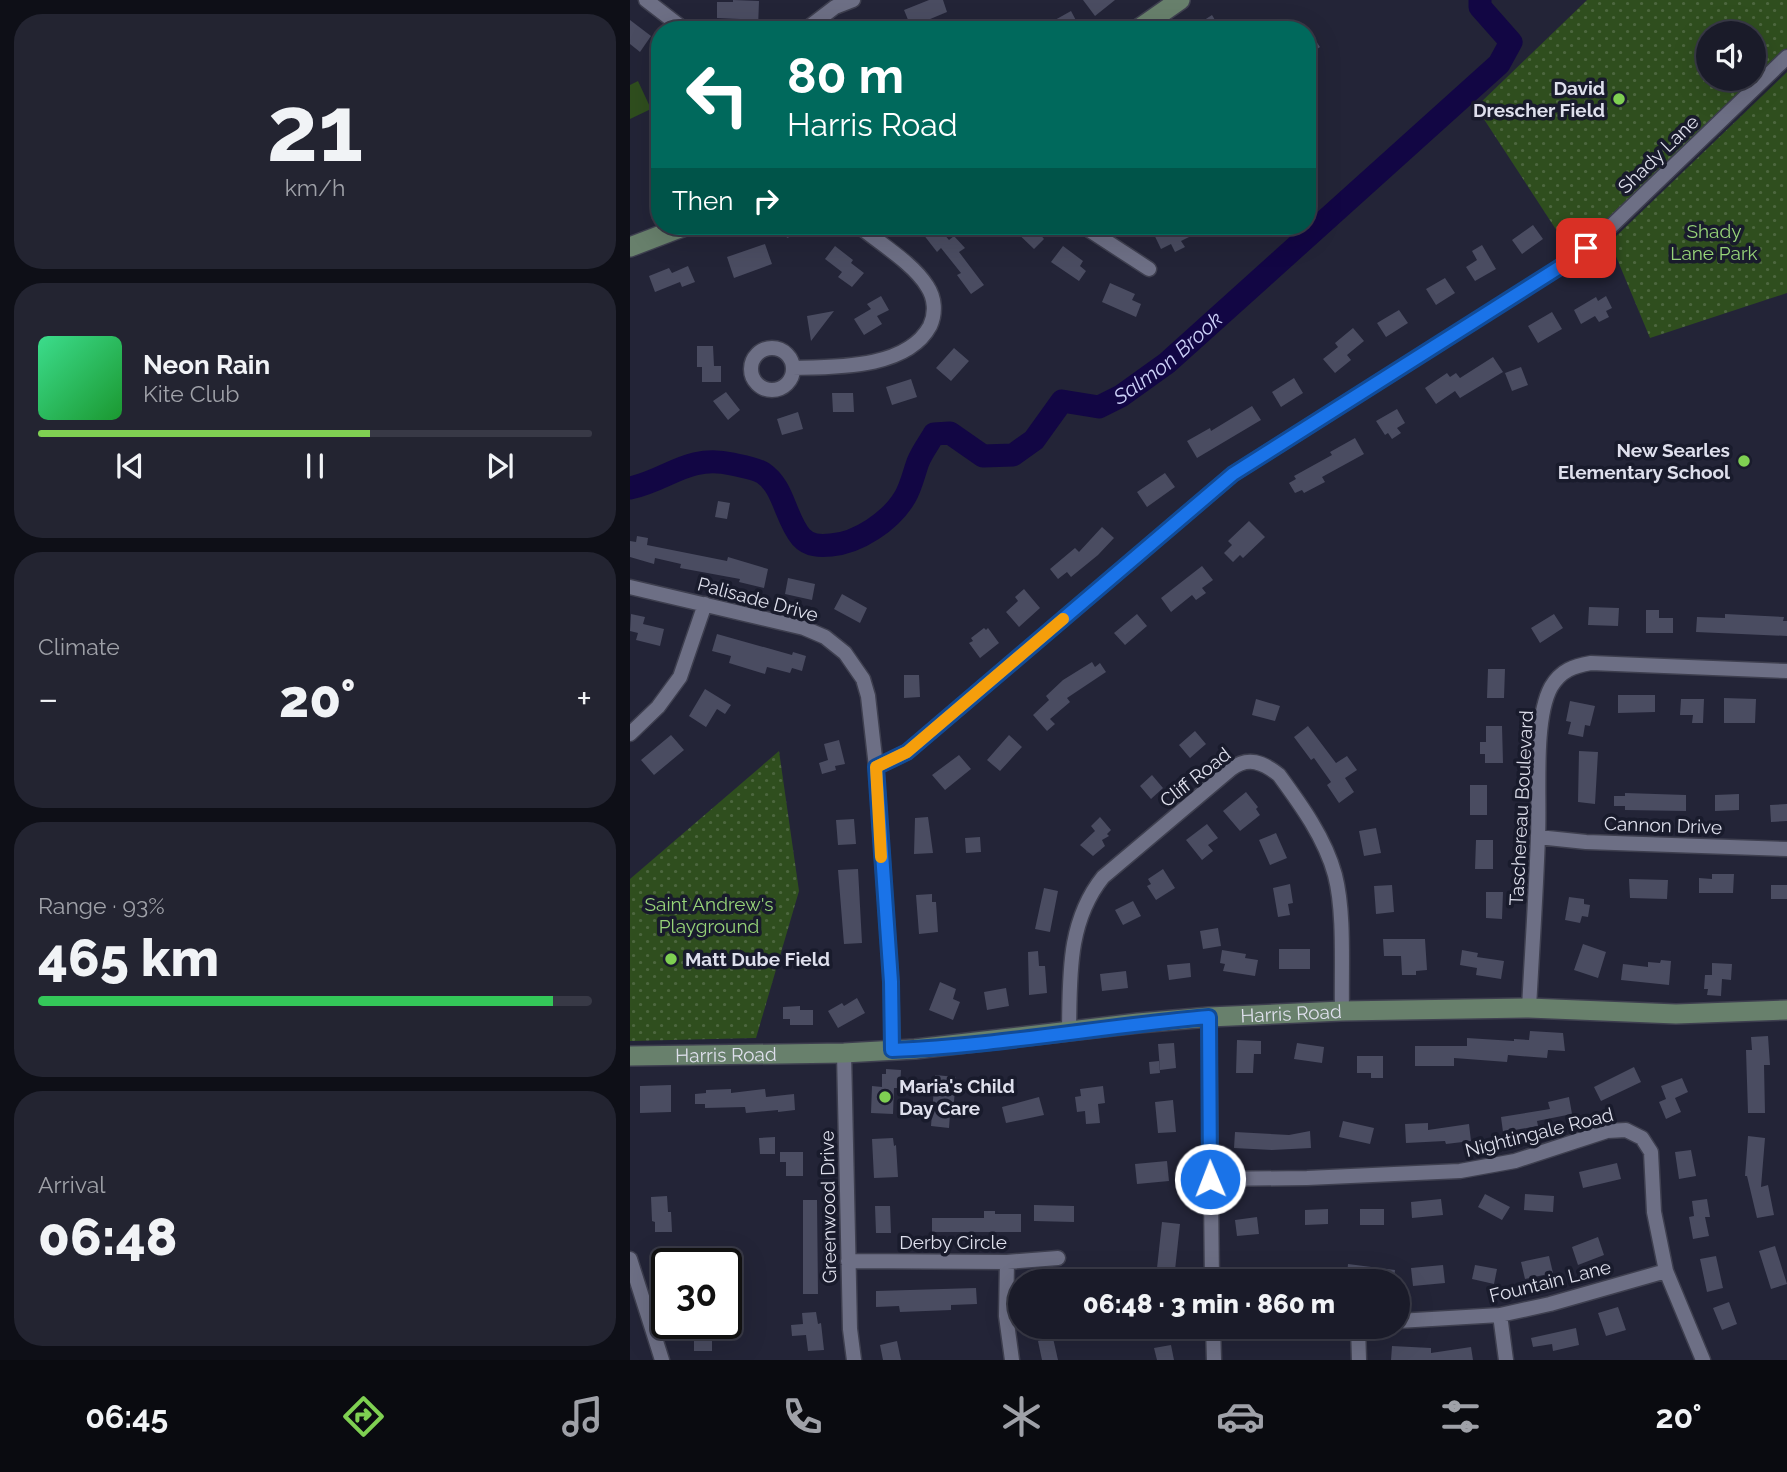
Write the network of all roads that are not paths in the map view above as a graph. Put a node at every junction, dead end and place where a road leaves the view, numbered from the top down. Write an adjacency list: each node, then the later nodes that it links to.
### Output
1 (646, 0): 4 (street)
2 (853, 0): 5 (street)
3 (1180, 0): 6 (street)
4 (673, 21)
5 (817, 21)
6 (1150, 21)
7 (1787, 58): 18 (street, Shady Lane)
8 (661, 235): 11 (street)
9 (870, 235): 13 (street)
10 (1097, 235): 12 (street)
11 (630, 247)
12 (1149, 269)
13 (793, 368)
14 (630, 587): 15 (street, Palisade Drive)
15 (705, 604): 17 (street); 18 (street, Palisade Drive)
16 (1787, 671): 19 (street, Taschereau Boulevard)
17 (630, 734)
18 (876, 767): 26 (street, Palisade Drive)
19 (1538, 837): 20 (street, Cannon Drive); 21 (street, Taschereau Boulevard)
20 (1787, 849)
21 (1529, 1009): 22 (street, Harris Road); 23 (street, Harris Road)
22 (1787, 1010)
23 (1342, 1011): 24 (street, Harris Road); 25 (street, Cliff Road)
24 (1209, 1017): 25 (street, Harris Road); 29 (street)
25 (1069, 1031): 26 (street, Harris Road)
26 (892, 1050): 27 (street, Harris Road)
27 (844, 1053): 28 (street, Harris Road); 32 (street, Greenwood Drive)
28 (630, 1056)
29 (1210, 1179): 34 (street); 35 (street, Nightingale Road)
30 (1058, 1258): 33 (street, Derby Circle)
31 (630, 1259): 40 (street)
32 (848, 1261): 33 (street, Derby Circle); 41 (street, Greenwood Drive)
33 (1007, 1262): 42 (street)
34 (1212, 1269)
35 (1667, 1271): 36 (street, Fountain Lane); 46 (street, Nightingale Road)
36 (1500, 1315): 37 (street, Fountain Lane); 45 (street)
37 (1410, 1320)
38 (1213, 1339): 43 (street)
39 (1358, 1339): 44 (street)
40 (662, 1360)
41 (854, 1360)
42 (1012, 1360)
43 (1214, 1360)
44 (1359, 1360)
45 (1506, 1360)
46 (1703, 1360)

